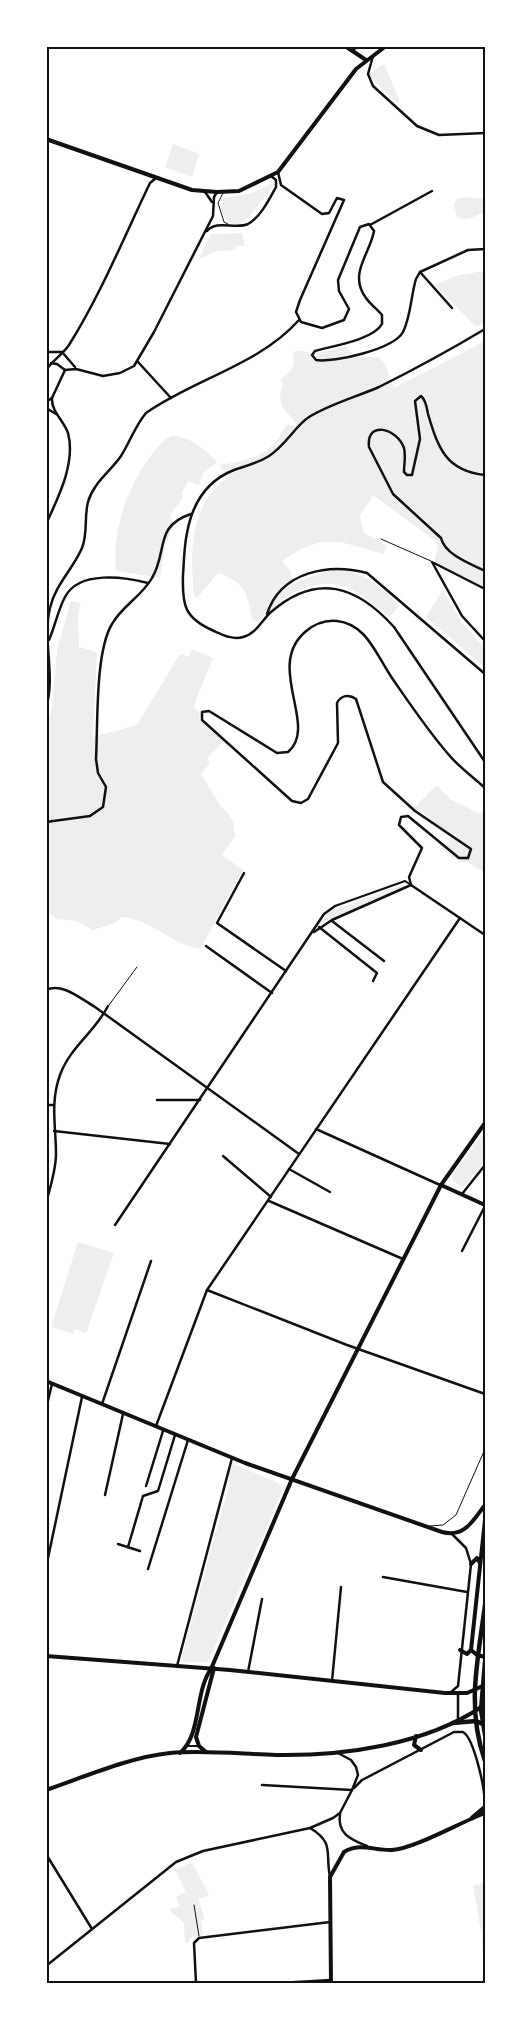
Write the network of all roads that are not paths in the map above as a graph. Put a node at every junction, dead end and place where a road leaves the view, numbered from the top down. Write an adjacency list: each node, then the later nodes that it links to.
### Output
1 (345, 46): 5 (main road)
2 (359, 46): 5 (main road)
3 (376, 46): 4 (main road)
4 (386, 46): 6 (main road)
5 (350, 49): 7 (main road)
6 (374, 55): 7 (main road); 8 (street)
7 (366, 60): 10 (main road)
8 (485, 133)
9 (46, 139): 12 (main road)
10 (278, 172): 11 (main road); 13 (street)
11 (271, 176): 14 (street); 18 (main road)
12 (157, 178): 16 (main road); 29 (street)
13 (282, 185): 14 (street); 26 (street)
14 (276, 187): 21 (street)
15 (432, 191): 20 (street)
16 (205, 192): 17 (main road); 19 (street)
17 (217, 192): 18 (main road); 19 (street)
18 (224, 192): 21 (lane)
19 (213, 203): 22 (street)
20 (370, 225): 24 (street); 26 (street)
21 (232, 226): 22 (street)
22 (204, 234): 30 (street)
23 (485, 249): 24 (street)
24 (420, 272): 25 (street)
25 (452, 308)
26 (299, 320): 36 (street)
27 (485, 329): 41 (street)
28 (46, 352): 29 (street)
29 (62, 352): 31 (street); 32 (street)
30 (138, 362): 32 (street); 36 (street)
31 (51, 363): 33 (street); 34 (street)
32 (76, 369): 34 (street)
33 (46, 370)
34 (65, 370): 35 (street)
35 (52, 398): 37 (street); 39 (street)
36 (171, 398): 50 (street)
37 (46, 402)
38 (46, 408): 39 (street)
39 (58, 415): 42 (street)
40 (485, 475): 45 (street)
41 (191, 514): 46 (street); 48 (street)
42 (46, 524)
43 (381, 539): 44 (lane)
44 (432, 562): 47 (street); 49 (street)
45 (485, 571)
46 (148, 583): 50 (street); 55 (street)
47 (485, 590)
48 (266, 615): 51 (street); 53 (street)
49 (485, 641)
50 (47, 647): 52 (street)
51 (485, 674)
52 (46, 708)
53 (485, 762)
54 (485, 788): 57 (street)
55 (46, 822)
56 (244, 873): 67 (street)
57 (411, 885): 58 (street); 59 (street); 60 (street)
58 (335, 906): 62 (street)
59 (460, 918): 63 (street); 79 (street)
60 (332, 920): 61 (street); 65 (street)
61 (319, 927): 62 (street); 68 (street)
62 (312, 933): 67 (street)
63 (485, 935)
64 (206, 946): 70 (street)
65 (384, 962)
66 (137, 967): 71 (lane)
67 (287, 971): 70 (street)
68 (373, 981)
69 (46, 990): 72 (street)
70 (272, 993): 73 (street)
71 (108, 1006): 72 (street)
72 (104, 1015): 73 (street); 77 (street)
73 (208, 1089): 75 (street); 82 (street)
74 (157, 1100): 75 (street)
75 (200, 1100): 81 (street)
76 (46, 1105): 77 (street)
77 (54, 1105): 80 (street)
78 (485, 1123): 86 (main road)
79 (316, 1129): 82 (street); 86 (street)
80 (54, 1131): 81 (street); 91 (street)
81 (170, 1144): 93 (street)
82 (299, 1154): 85 (street)
83 (223, 1156): 89 (street)
84 (485, 1164): 88 (street)
85 (289, 1169): 87 (street); 89 (street)
86 (441, 1186): 88 (main road); 95 (main road)
87 (330, 1192)
88 (462, 1194): 92 (main road)
89 (271, 1197): 90 (street)
90 (268, 1201): 95 (street); 97 (street)
91 (46, 1203)
92 (485, 1205): 94 (street)
93 (115, 1225)
94 (462, 1251)
95 (403, 1259): 98 (main road)
96 (152, 1261): 103 (street)
97 (208, 1290): 98 (street); 106 (street)
98 (357, 1348): 101 (street); 112 (main road)
99 (46, 1381): 100 (main road)
100 (52, 1384): 102 (main road); 104 (street)
101 (485, 1394)
102 (82, 1397): 103 (main road); 122 (street)
103 (102, 1405): 105 (main road)
104 (46, 1409)
105 (122, 1414): 106 (main road); 114 (street)
106 (156, 1427): 107 (main road)
107 (163, 1431): 108 (main road); 113 (street)
108 (174, 1435): 109 (main road); 120 (street)
109 (188, 1440): 111 (main road); 125 (street)
110 (485, 1449): 117 (lane)
111 (232, 1458): 112 (main road); 136 (street)
112 (292, 1479): 117 (main road); 137 (main road)
113 (146, 1486)
114 (105, 1495)
115 (485, 1504): 118 (main road)
116 (485, 1520): 124 (main road)
117 (427, 1526): 118 (main road)
118 (450, 1533): 123 (street)
119 (118, 1544): 120 (street)
120 (128, 1547): 121 (street)
121 (140, 1551)
122 (48, 1558)
123 (471, 1564): 124 (main road); 128 (street)
124 (480, 1566): 132 (main road)
125 (148, 1570)
126 (383, 1577): 128 (street)
127 (341, 1587): 139 (street)
128 (468, 1592): 131 (street)
129 (262, 1599): 138 (street)
130 (485, 1605): 156 (main road)
131 (460, 1650): 132 (main road); 141 (street)
132 (471, 1650): 134 (main road)
133 (46, 1656): 136 (main road)
134 (485, 1657)
135 (485, 1662): 148 (main road)
136 (177, 1666): 137 (main road)
137 (212, 1668): 138 (main road); 150 (main road); 151 (main road)
138 (248, 1672): 139 (main road)
139 (332, 1681): 141 (main road)
140 (485, 1685): 142 (main road)
141 (449, 1693): 142 (main road)
142 (458, 1693): 145 (street)
143 (485, 1705): 144 (main road); 145 (main road)
144 (485, 1717)
145 (458, 1720): 146 (main road)
146 (453, 1724): 147 (main road); 149 (main road)
147 (485, 1724)
148 (485, 1735)
149 (416, 1736): 152 (main road); 153 (main road)
150 (187, 1746): 151 (street); 154 (main road)
151 (199, 1746): 155 (main road)
152 (421, 1750): 159 (street); 160 (street)
153 (334, 1752): 155 (main road); 159 (street)
154 (180, 1753): 155 (main road); 158 (main road)
155 (208, 1753)
156 (485, 1761)
157 (262, 1785): 159 (street)
158 (46, 1790)
159 (352, 1790): 161 (street)
160 (484, 1810): 162 (main road)
161 (340, 1813): 163 (street); 164 (street)
162 (472, 1818): 164 (main road)
163 (310, 1828): 166 (street); 169 (street)
164 (368, 1847): 166 (main road)
165 (46, 1854): 169 (street)
166 (330, 1877): 168 (main road)
167 (194, 1905): 170 (lane)
168 (330, 1922): 170 (street); 172 (main road)
169 (92, 1929): 171 (street)
170 (199, 1938): 173 (street)
171 (46, 1966)
172 (331, 1981): 174 (street)
173 (196, 1983)
174 (279, 1983)

